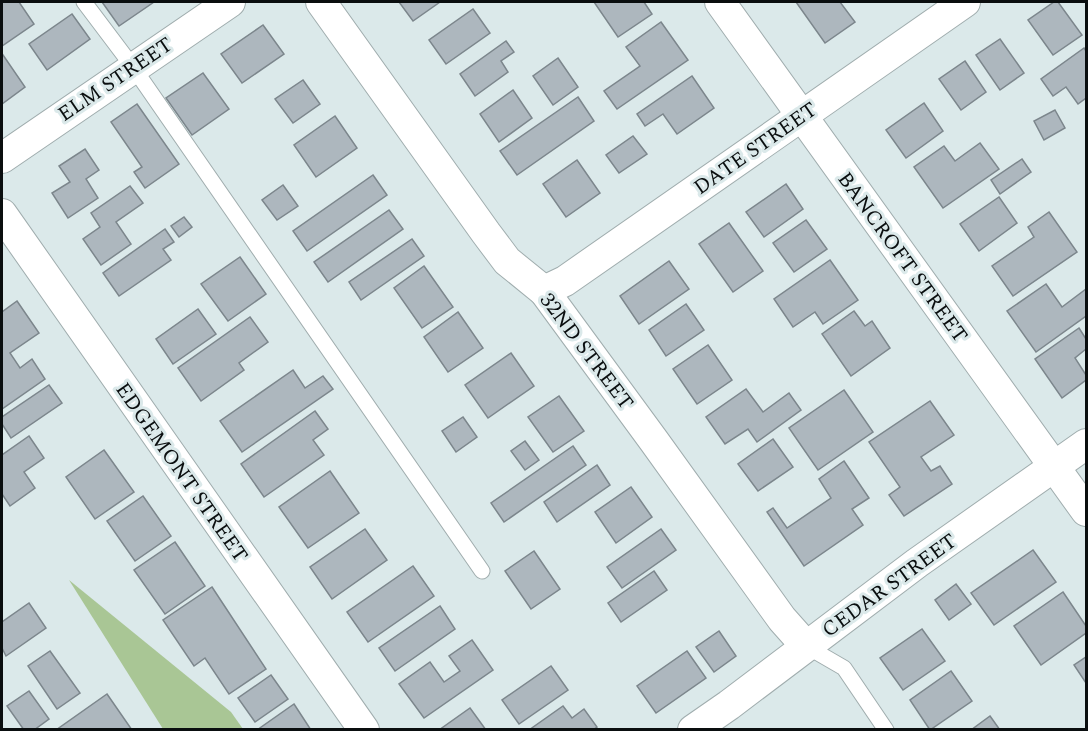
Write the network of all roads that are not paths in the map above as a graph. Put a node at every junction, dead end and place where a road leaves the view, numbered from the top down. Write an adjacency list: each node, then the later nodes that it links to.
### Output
1 (84, 2): 6 (lane)
2 (230, 2): 6 (street, ELM STREET)
3 (321, 2): 10 (street, 32ND STREET)
4 (720, 2): 7 (street, BANCROFT STREET)
5 (965, 2): 7 (street, DATE STREET)
6 (133, 67): 8 (street, ELM STREET); 14 (lane)
7 (801, 116): 10 (street, DATE STREET); 12 (street, BANCROFT STREET)
8 (2, 158)
9 (2, 214): 16 (street, EDGEMONT STREET)
10 (544, 291): 15 (street, 32ND STREET)
11 (1086, 444): 12 (street, CEDAR STREET)
12 (1053, 467): 13 (street, BANCROFT STREET); 15 (street, CEDAR STREET)
13 (1086, 512)
14 (482, 571)
15 (806, 646): 17 (street, CEDAR STREET); 18 (lane)
16 (364, 729)
17 (693, 729)
18 (886, 729)

